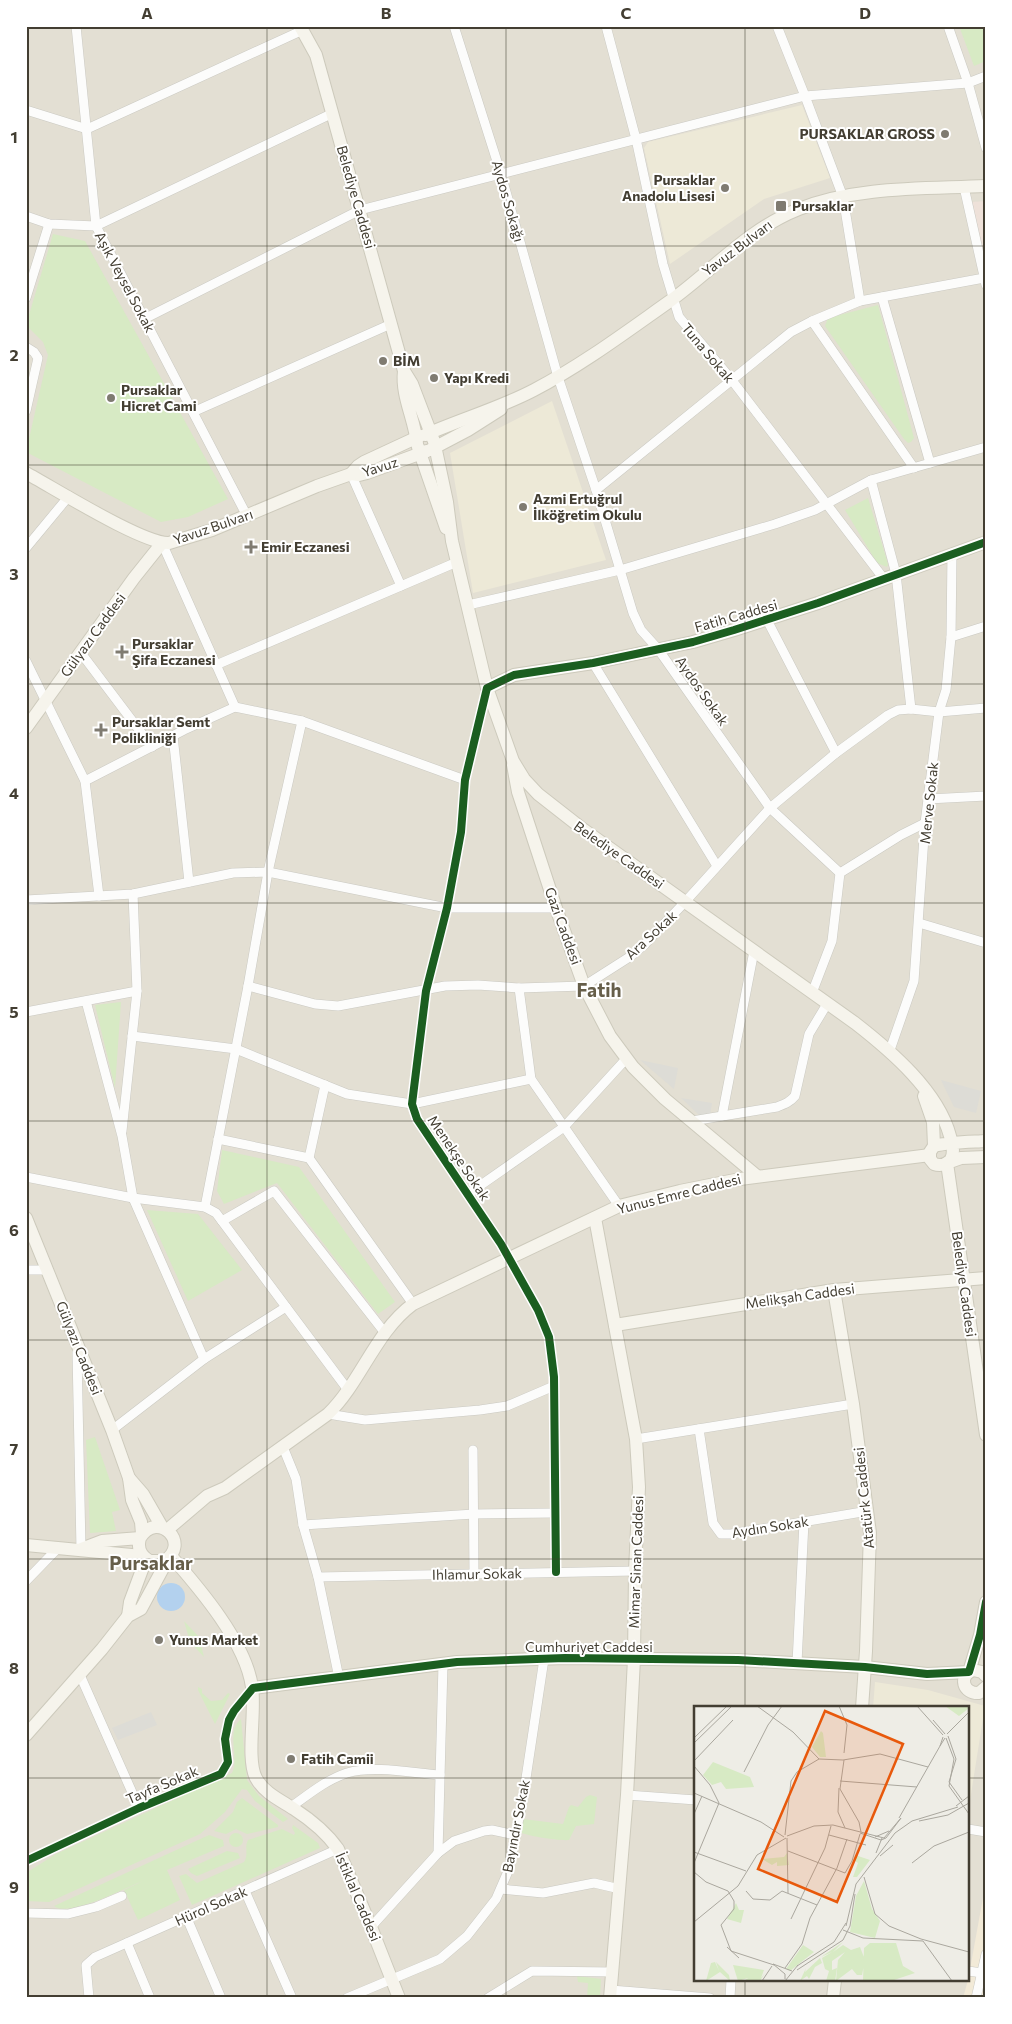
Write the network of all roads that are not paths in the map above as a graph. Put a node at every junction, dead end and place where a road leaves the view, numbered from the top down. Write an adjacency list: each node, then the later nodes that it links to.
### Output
1 (76, 26): 12 (street, Aşık Veysel Sokak)
2 (454, 26): 15 (street, Aydos Sokağı)
3 (606, 26): 13 (street, Tuna Sokak)
4 (777, 26): 9 (street)
5 (948, 26): 8 (street)
6 (302, 28): 11 (street, Belediye Caddesi); 12 (street)
7 (986, 76): 8 (street)
8 (968, 82): 9 (street); 14 (street)
9 (805, 96): 13 (street); 18 (street)
10 (26, 110): 12 (street)
11 (333, 113): 19 (street, Belediye Caddesi); 22 (street)
12 (87, 130): 22 (street, Aşık Veysel Sokak)
13 (636, 139): 15 (street); 26 (street, Tuna Sokak)
14 (986, 148)
15 (501, 174): 19 (street); 32 (street, Aydos Sokağı)
16 (986, 186): 17 (street, Yavuz Bulvarı)
17 (964, 187): 18 (street, Yavuz Bulvarı); 23 (street)
18 (843, 197): 26 (street, Yavuz Bulvarı); 27 (street)
19 (360, 210): 28 (street); 30 (street, Belediye Caddesi)
20 (26, 216): 21 (street)
21 (49, 224): 22 (street); 25 (street)
22 (96, 226): 28 (street, Aşık Veysel Sokak)
23 (985, 282): 24 (street)
24 (882, 297): 27 (street); 38 (street)
25 (26, 298)
26 (672, 299): 32 (street, Yavuz Bulvarı); 33 (street, Tuna Sokak)
27 (860, 301): 29 (street)
28 (144, 319): 35 (street, Aşık Veysel Sokak)
29 (812, 321): 33 (street); 39 (street)
30 (391, 324): 35 (street); 36 (street, Belediye Caddesi)
31 (26, 347): 34 (street)
32 (558, 377): 36 (street, Yavuz Bulvarı); 43 (street, Aydos Sokak)
33 (731, 379): 43 (street); 45 (street, Tuna Sokak)
34 (26, 411)
35 (193, 412): 46 (street, Aşık Veysel Sokak)
36 (425, 443): 41 (street, Yavuz); 51 (street, Belediye Caddesi)
37 (986, 447): 38 (street)
38 (930, 463): 39 (street)
39 (914, 468): 42 (street)
40 (26, 473): 44 (street, Yavuz Bulvarı)
41 (351, 474): 46 (street, Yavuz Bulvarı); 54 (street)
42 (871, 480): 45 (street); 53 (street)
43 (596, 490): 52 (street, Aydos Sokak)
44 (69, 496): 48 (street, Yavuz Bulvarı); 49 (street)
45 (827, 504): 52 (street); 53 (street, Tuna Sokak)
46 (247, 516): 48 (street, Yavuz Bulvarı)
47 (986, 542): 50 (street, Fatih Caddesi)
48 (162, 543): 60 (street, Gülyazı Caddesi); 63 (street)
49 (26, 548)
50 (952, 553): 53 (street, Fatih Caddesi); 58 (street, Merve Sokak)
51 (457, 562): 54 (street); 55 (street, Belediye Caddesi)
52 (620, 570): 55 (street); 59 (street, Aydos Sokak)
53 (890, 577): 56 (street, Fatih Caddesi); 68 (street)
54 (401, 586): 63 (street)
55 (468, 605): 64 (street, Belediye Caddesi)
56 (767, 620): 59 (street, Fatih Caddesi); 74 (street)
57 (986, 626): 58 (street)
58 (951, 637): 69 (street, Merve Sokak)
59 (658, 649): 62 (street, Fatih Caddesi); 80 (street, Aydos Sokak)
60 (81, 653): 65 (street, Gülyazı Caddesi); 73 (street)
61 (26, 661): 65 (street)
62 (593, 663): 64 (street, Fatih Caddesi); 82 (street)
63 (216, 665): 66 (street)
64 (487, 688): 75 (street, Belediye Caddesi); 76 (street)
65 (46, 702): 71 (street, Gülyazı Caddesi); 77 (street)
66 (234, 707): 70 (street); 72 (street)
67 (986, 708): 69 (street, Ara Sokak)
68 (910, 709): 69 (street, Ara Sokak); 74 (street, Ara Sokak)
69 (939, 712): 79 (street, Merve Sokak)
70 (302, 720): 76 (street); 83 (street)
71 (26, 728)
72 (173, 736): 73 (street); 85 (street)
73 (152, 747): 77 (street)
74 (836, 753): 80 (street, Ara Sokak)
75 (513, 761): 89 (street, Belediye Caddesi); 91 (street, Gazi Caddesi)
76 (465, 780): 90 (street)
77 (84, 781): 87 (street)
78 (986, 796): 79 (street)
79 (928, 799): 81 (street, Merve Sokak)
80 (770, 808): 82 (street, Ara Sokak); 84 (street, Aydos Sokak)
81 (925, 824): 84 (street); 92 (street, Merve Sokak)
82 (718, 866): 89 (street, Ara Sokak)
83 (268, 872): 85 (street); 90 (street); 95 (street)
84 (840, 872): 100 (street)
85 (189, 882): 86 (street)
86 (134, 894): 87 (street); 98 (street)
87 (99, 896): 88 (street)
88 (26, 900)
89 (686, 902): 94 (street, Belediye Caddesi); 96 (street, Ara Sokak)
90 (447, 908): 91 (street); 99 (street)
91 (556, 908): 96 (street, Gazi Caddesi)
92 (919, 923): 93 (street); 106 (street, Merve Sokak)
93 (986, 943)
94 (754, 951): 100 (street, Belediye Caddesi); 112 (street)
95 (248, 986): 99 (street); 105 (street)
96 (584, 986): 97 (street); 107 (street, Gazi Caddesi)
97 (519, 988): 99 (street); 109 (street)
98 (136, 991): 101 (street); 104 (street)
99 (426, 991): 111 (street)
100 (812, 993): 102 (street, Belediye Caddesi)
101 (86, 1001): 103 (street); 115 (street)
102 (827, 1004): 106 (street, Belediye Caddesi); 112 (street)
103 (26, 1012)
104 (132, 1036): 105 (street); 115 (street)
105 (236, 1049): 110 (street); 116 (street)
106 (890, 1050): 108 (street, Belediye Caddesi)
107 (626, 1059): 113 (street, Gazi Caddesi); 114 (street)
108 (914, 1078): 118 (street, Belediye Caddesi); 119 (street, Belediye Caddesi)
109 (531, 1079): 111 (street); 114 (street)
110 (326, 1085): 111 (street); 121 (street)
111 (412, 1104): 125 (street, Menekşe Sokak)
112 (722, 1116): 113 (street)
113 (692, 1121): 123 (street, Gazi Caddesi)
114 (564, 1126): 125 (street); 127 (street)
115 (122, 1136): 126 (street)
116 (218, 1139): 121 (street); 128 (street)
117 (986, 1141): 118 (street, Yunus Emre Caddesi)
118 (952, 1143): 119 (street, Yunus Emre Caddesi); 122 (street)
119 (932, 1150): 122 (street); 123 (street, Yunus Emre Caddesi)
120 (986, 1157): 122 (street)
121 (309, 1158): 138 (street)
122 (947, 1162): 136 (street, Belediye Caddesi)
123 (757, 1176): 127 (street, Yunus Emre Caddesi)
124 (26, 1177): 126 (street)
125 (468, 1194): 132 (street, Menekşe Sokak)
126 (133, 1198): 128 (street); 143 (street)
127 (619, 1206): 130 (street, Yunus Emre Caddesi)
128 (205, 1207): 131 (street)
129 (26, 1218): 134 (street, Gülyazı Caddesi)
130 (595, 1218): 132 (street, Yunus Emre Caddesi); 140 (street, Mimar Sinan Caddesi)
131 (222, 1221): 139 (street); 141 (street)
132 (509, 1258): 138 (street, Yunus Emre Caddesi); 144 (street, Menekşe Sokak)
133 (26, 1270): 134 (street)
134 (47, 1270): 142 (street, Gülyazı Caddesi)
135 (986, 1278): 136 (street, Melikşah Caddesi)
136 (963, 1280): 137 (street, Melikşah Caddesi); 148 (street, Belediye Caddesi)
137 (834, 1290): 140 (street, Melikşah Caddesi); 146 (street, Atatürk Caddesi)
138 (414, 1304): 141 (street, Yunus Emre Caddesi)
139 (286, 1308): 143 (street); 145 (street)
140 (615, 1325): 152 (street, Mimar Sinan Caddesi)
141 (385, 1333): 145 (street, Yunus Emre Caddesi)
142 (77, 1344): 150 (street, Gülyazı Caddesi); 165 (street)
143 (204, 1359): 150 (street)
144 (554, 1386): 147 (street); 157 (street, Menekşe Sokak)
145 (348, 1390): 147 (street, Yunus Emre Caddesi)
146 (852, 1404): 149 (street); 156 (street, Atatürk Caddesi)
147 (328, 1414): 153 (street, Yunus Emre Caddesi)
148 (985, 1420): 151 (street, Belediye Caddesi)
149 (698, 1429): 152 (street); 159 (street, Aydın Sokak)
150 (112, 1430): 155 (street, Gülyazı Caddesi)
151 (986, 1435)
152 (636, 1439): 168 (street, Mimar Sinan Caddesi)
153 (284, 1447): 160 (street); 161 (street, Yunus Emre Caddesi)
154 (473, 1450): 158 (street)
155 (129, 1478): 161 (street); 162 (street)
156 (868, 1511): 159 (street, Aydın Sokak); 180 (street, Atatürk Caddesi)
157 (555, 1513): 158 (street); 169 (street, Menekşe Sokak)
158 (474, 1514): 160 (street); 170 (street)
159 (804, 1522): 178 (street)
160 (303, 1526): 171 (street)
161 (168, 1532): 162 (street); 167 (street)
162 (141, 1536): 165 (street); 166 (street)
163 (26, 1545): 164 (street)
164 (57, 1549): 165 (street); 172 (street)
165 (81, 1549): 166 (street)
166 (144, 1557): 167 (street); 174 (street)
167 (169, 1557): 174 (street); 186 (street, İstiklal Caddesi)
168 (635, 1571): 169 (street, Ihlamur Sokak); 177 (street, Mimar Sinan Caddesi)
169 (556, 1572): 170 (street, Ihlamur Sokak)
170 (474, 1574): 171 (street, Ihlamur Sokak)
171 (318, 1577): 185 (street)
172 (26, 1581)
173 (986, 1602): 175 (street)
174 (128, 1616): 184 (street)
175 (980, 1635): 181 (street); 183 (street)
176 (544, 1659): 177 (street, Cumhuriyet Caddesi); 179 (street, Cumhuriyet Caddesi); 197 (street, Bayındır Sokak)
177 (634, 1659): 178 (street, Cumhuriyet Caddesi); 191 (street, Mimar Sinan Caddesi)
178 (798, 1663): 180 (street, Cumhuriyet Caddesi)
179 (443, 1664): 185 (street, Cumhuriyet Caddesi); 190 (street)
180 (865, 1667): 182 (street, Cumhuriyet Caddesi); 188 (street, Atatürk Caddesi)
181 (969, 1672): 182 (street); 183 (street); 187 (street)
182 (927, 1674): 187 (street)
183 (985, 1674)
184 (80, 1675): 189 (street); 194 (street)
185 (339, 1678): 186 (street, Cumhuriyet Caddesi)
186 (253, 1688): 193 (street, İstiklal Caddesi); 194 (street, Tayfa Sokak)
187 (979, 1691)
188 (862, 1706)
189 (26, 1735)
190 (440, 1775): 193 (street); 199 (street)
191 (627, 1795): 192 (street); 202 (street, Mimar Sinan Caddesi)
192 (694, 1800)
193 (291, 1807): 198 (street, İstiklal Caddesi)
194 (139, 1808): 200 (street, Tayfa Sokak)
195 (970, 1830): 196 (street)
196 (986, 1832)
197 (515, 1835): 199 (street); 201 (street, Bayındır Sokak)
198 (338, 1849): 203 (street, Hürol Sokak); 207 (street, İstiklal Caddesi)
199 (438, 1853): 207 (street)
200 (26, 1860)
201 (501, 1889): 202 (street); 213 (street, Bayındır Sokak)
202 (620, 1889): 211 (street, Mimar Sinan Caddesi)
203 (245, 1890): 206 (street, Hürol Sokak); 220 (street)
204 (122, 1896): 205 (street)
205 (26, 1913)
206 (186, 1916): 208 (street, Hürol Sokak); 219 (street)
207 (371, 1927): 213 (street, İstiklal Caddesi)
208 (127, 1943): 217 (street, Hürol Sokak); 218 (street)
209 (986, 1954): 212 (street)
210 (970, 1971): 212 (street)
211 (613, 1972): 216 (street, Mimar Sinan Caddesi); 223 (street)
212 (982, 1973): 227 (street)
213 (392, 1980): 221 (street, Bayındır Sokak); 222 (street, İstiklal Caddesi)
214 (731, 1982): 225 (street)
215 (835, 1982): 226 (street)
216 (611, 1994): 224 (street)
217 (89, 1998)
218 (150, 1998)
219 (221, 1998)
220 (292, 1998)
221 (346, 1998)
222 (399, 1998)
223 (488, 1998)
224 (710, 1998)
225 (730, 1998)
226 (833, 1998)
227 (976, 1998)

